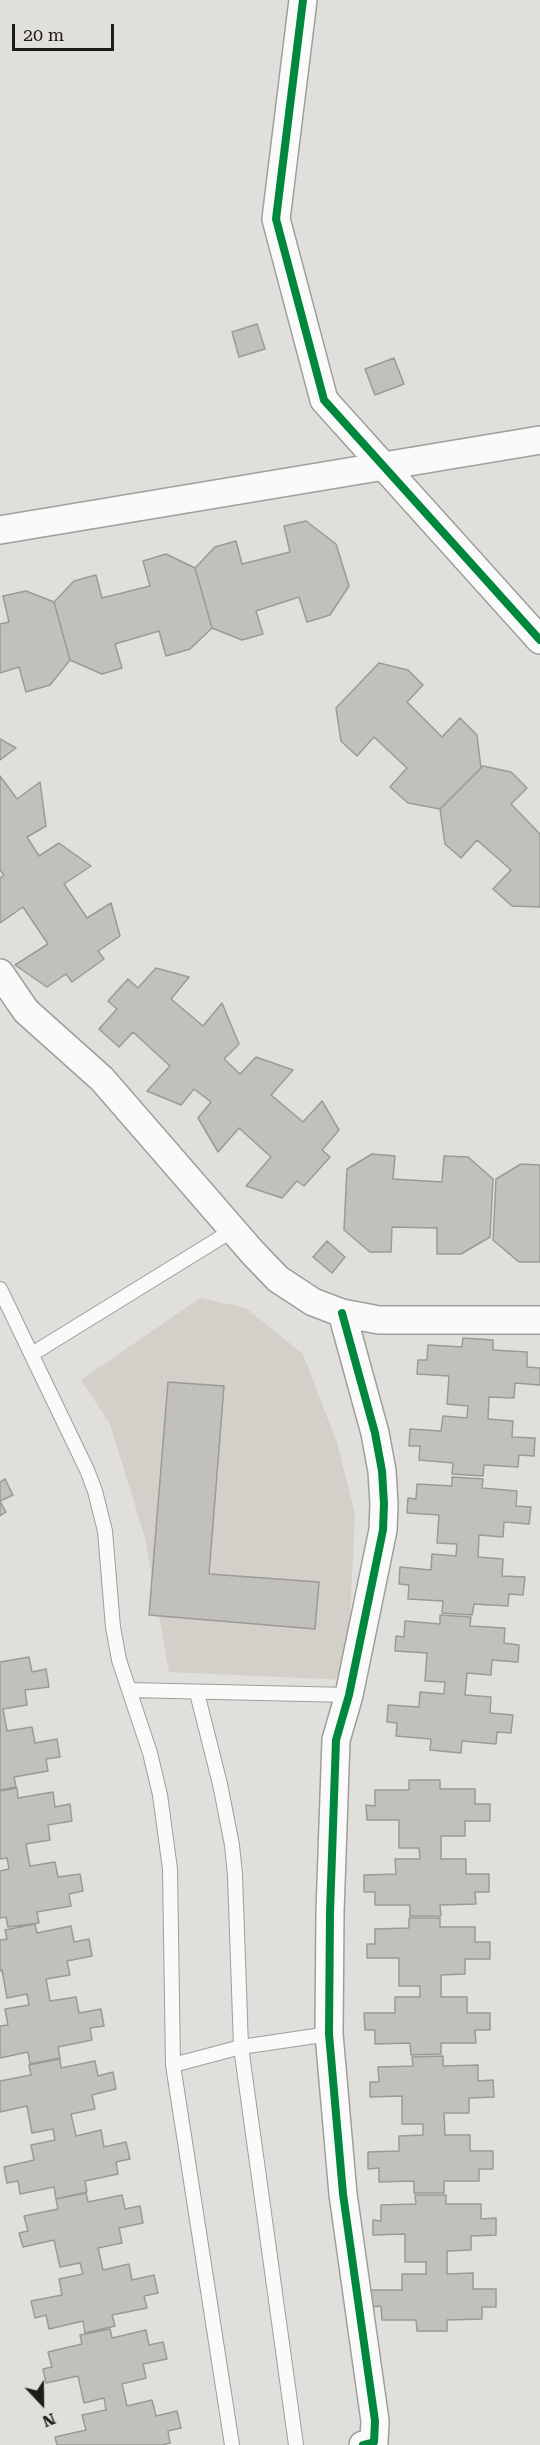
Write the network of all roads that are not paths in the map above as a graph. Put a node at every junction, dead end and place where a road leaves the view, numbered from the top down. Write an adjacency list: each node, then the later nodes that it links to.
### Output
1 (303, 0): 3 (street)
2 (540, 440): 3 (street)
3 (383, 465): 4 (street); 5 (street)
4 (0, 530)
5 (540, 640)
6 (0, 972): 7 (street)
7 (233, 1230): 9 (street); 11 (lane)
8 (0, 1289): 11 (lane)
9 (342, 1313): 10 (street); 14 (street)
10 (540, 1320)
11 (32, 1354): 12 (lane)
12 (129, 1690): 13 (lane); 17 (lane)
13 (197, 1693): 14 (lane); 16 (lane)
14 (349, 1695): 15 (street)
15 (329, 2034): 16 (lane); 18 (street)
16 (241, 2047): 17 (lane); 20 (lane)
17 (173, 2065): 19 (lane)
18 (370, 2444)
19 (232, 2445)
20 (296, 2445)

